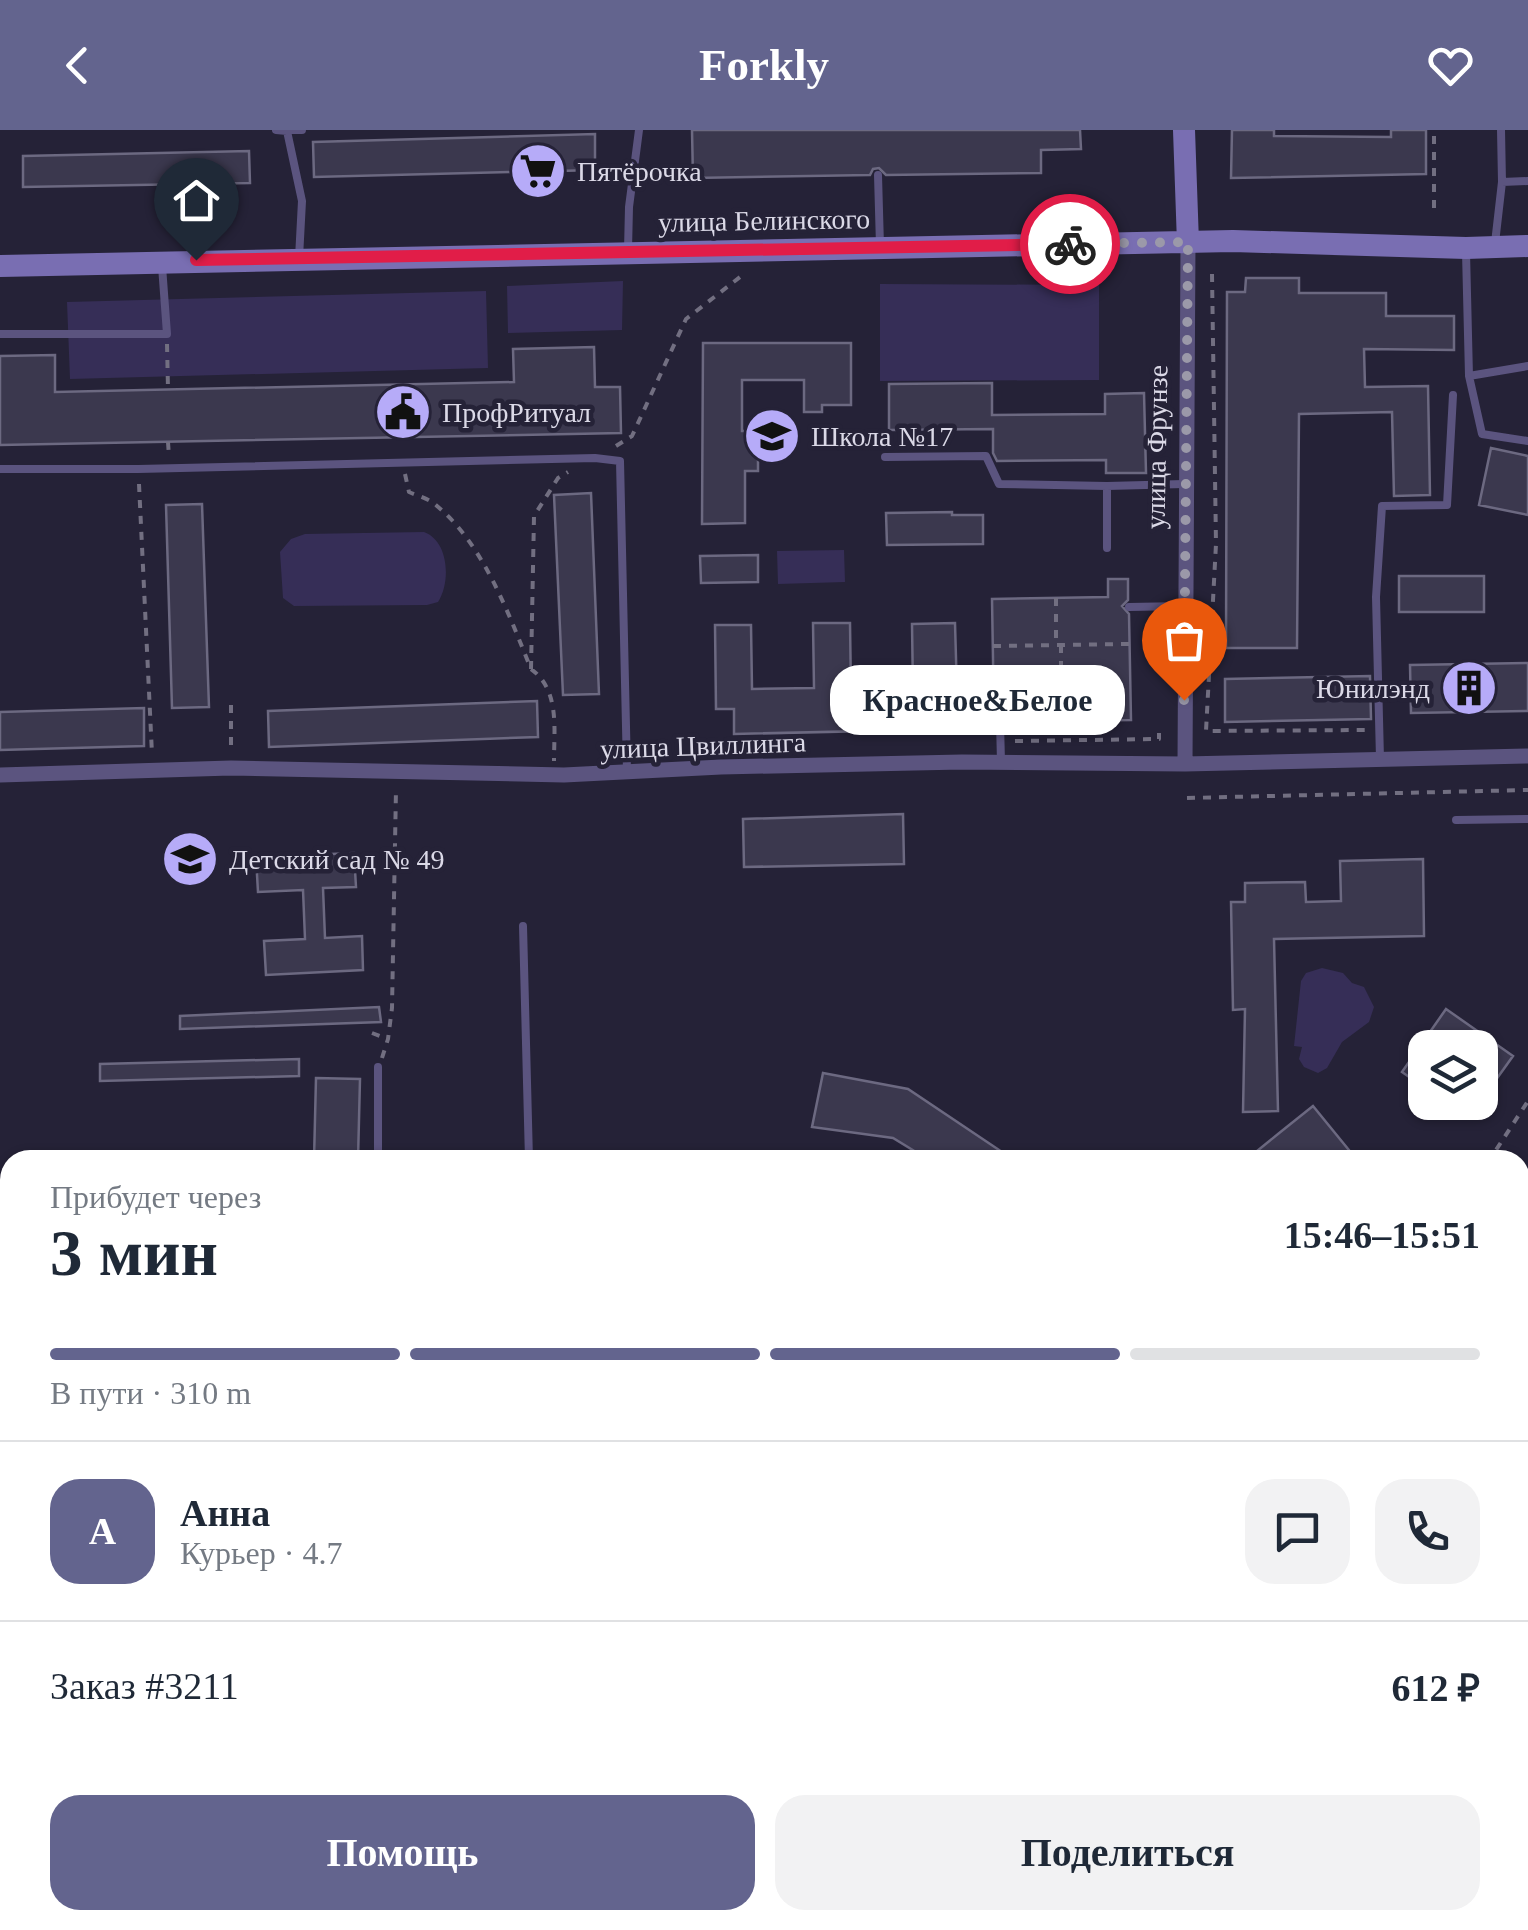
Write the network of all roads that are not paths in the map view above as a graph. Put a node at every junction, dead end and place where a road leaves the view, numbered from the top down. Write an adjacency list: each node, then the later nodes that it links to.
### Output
1 (276, 130): 2 (lane)
2 (286, 130): 3 (lane); 16 (lane)
3 (302, 130)
4 (639, 130): 15 (lane)
5 (1184, 130): 10 (main road, улица Фрунзе)
6 (1501, 130): 9 (lane)
7 (878, 175): 14 (lane)
8 (1528, 181): 9 (lane)
9 (1502, 182): 13 (lane)
10 (1188, 242): 12 (main road, улица Белинского); 14 (main road, улица Белинского); 26 (street, улица Фрунзе)
11 (1528, 246): 13 (main road, улица Белинского)
12 (1466, 248): 13 (main road, улица Белинского); 21 (lane)
13 (1494, 248)
14 (880, 249): 15 (main road, улица Белинского)
15 (628, 252): 16 (main road, улица Белинского)
16 (299, 258): 17 (main road, улица Белинского)
17 (162, 261): 18 (main road, улица Белинского); 19 (lane)
18 (0, 266)
19 (0, 334)
20 (1528, 366): 21 (lane)
21 (1470, 376): 23 (lane)
22 (1454, 395): 32 (lane)
23 (1528, 440)
24 (885, 457): 27 (lane)
25 (0, 469): 35 (lane)
26 (1184, 484): 27 (lane); 30 (street, улица Фрунзе)
27 (1107, 486): 28 (lane)
28 (1107, 548)
29 (1128, 606): 30 (lane)
30 (1185, 606): 34 (street, улица Фрунзе)
31 (1528, 756): 32 (street, улица Цвиллинга)
32 (1380, 759): 34 (street, улица Цвиллинга)
33 (1003, 762): 33 (lane); 34 (street, улица Цвиллинга); 35 (street, улица Цвиллинга)
34 (1184, 764)
35 (628, 773): 36 (street, улица Цвиллинга)
36 (0, 775)
37 (1528, 818): 38 (lane)
38 (1456, 820)
39 (523, 926): 42 (lane)
40 (378, 1067): 41 (lane)
41 (378, 1150)
42 (529, 1150)

